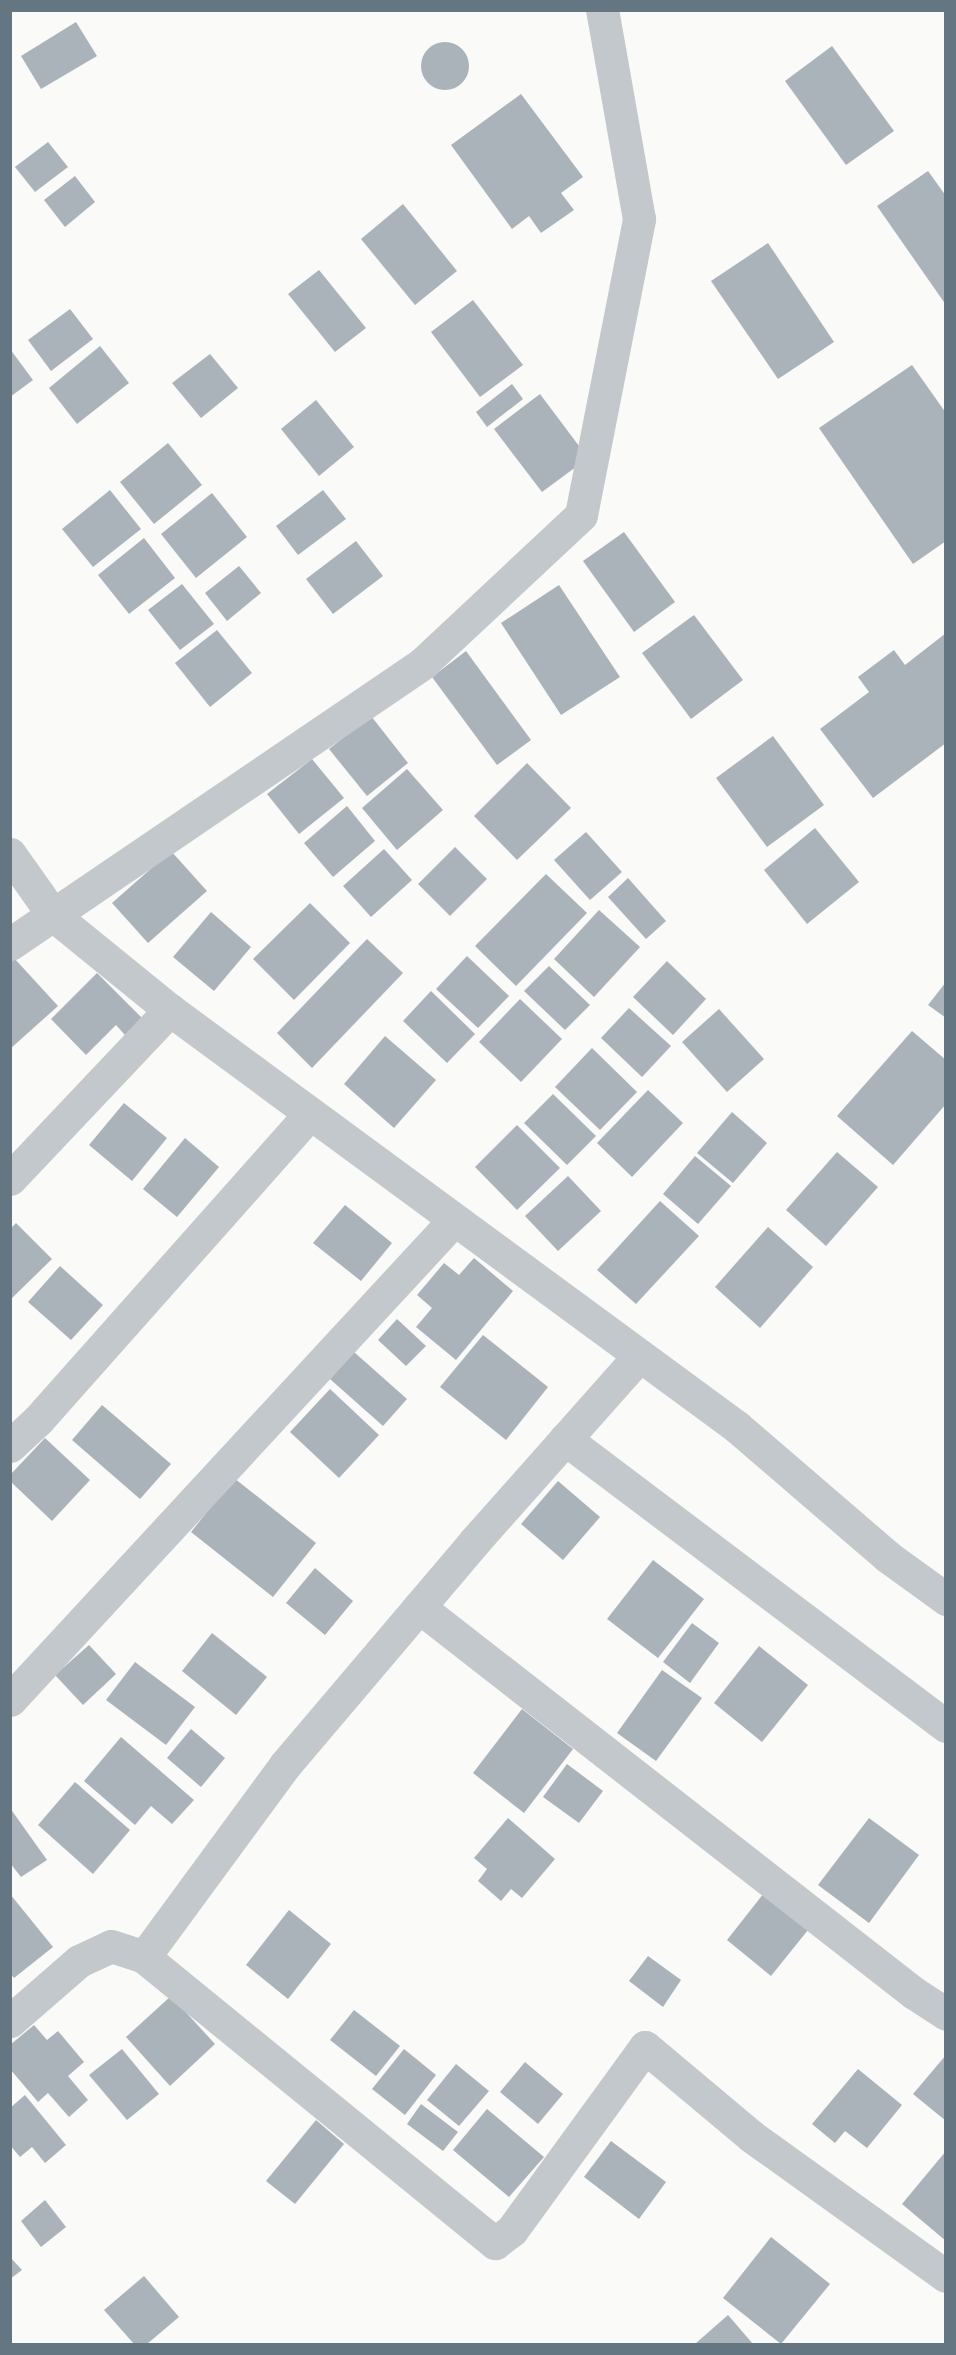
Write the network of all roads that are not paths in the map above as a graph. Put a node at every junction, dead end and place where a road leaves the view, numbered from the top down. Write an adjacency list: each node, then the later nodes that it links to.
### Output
1 (602, 10): 3 (street)
2 (10, 855): 3 (street)
3 (53, 915): 4 (street); 5 (street)
4 (10, 944)
5 (170, 1010): 6 (street); 7 (street)
6 (310, 1114): 8 (street); 11 (street)
7 (10, 1179)
8 (454, 1220): 9 (street); 14 (street)
9 (639, 1356): 10 (street); 12 (street)
10 (565, 1439): 13 (street); 15 (street)
11 (10, 1446)
12 (945, 1599)
13 (419, 1607): 16 (street); 17 (street)
14 (10, 1700)
15 (945, 1726)
16 (144, 1957): 18 (street); 19 (street)
17 (945, 2014)
18 (10, 2021)
19 (945, 2276)

